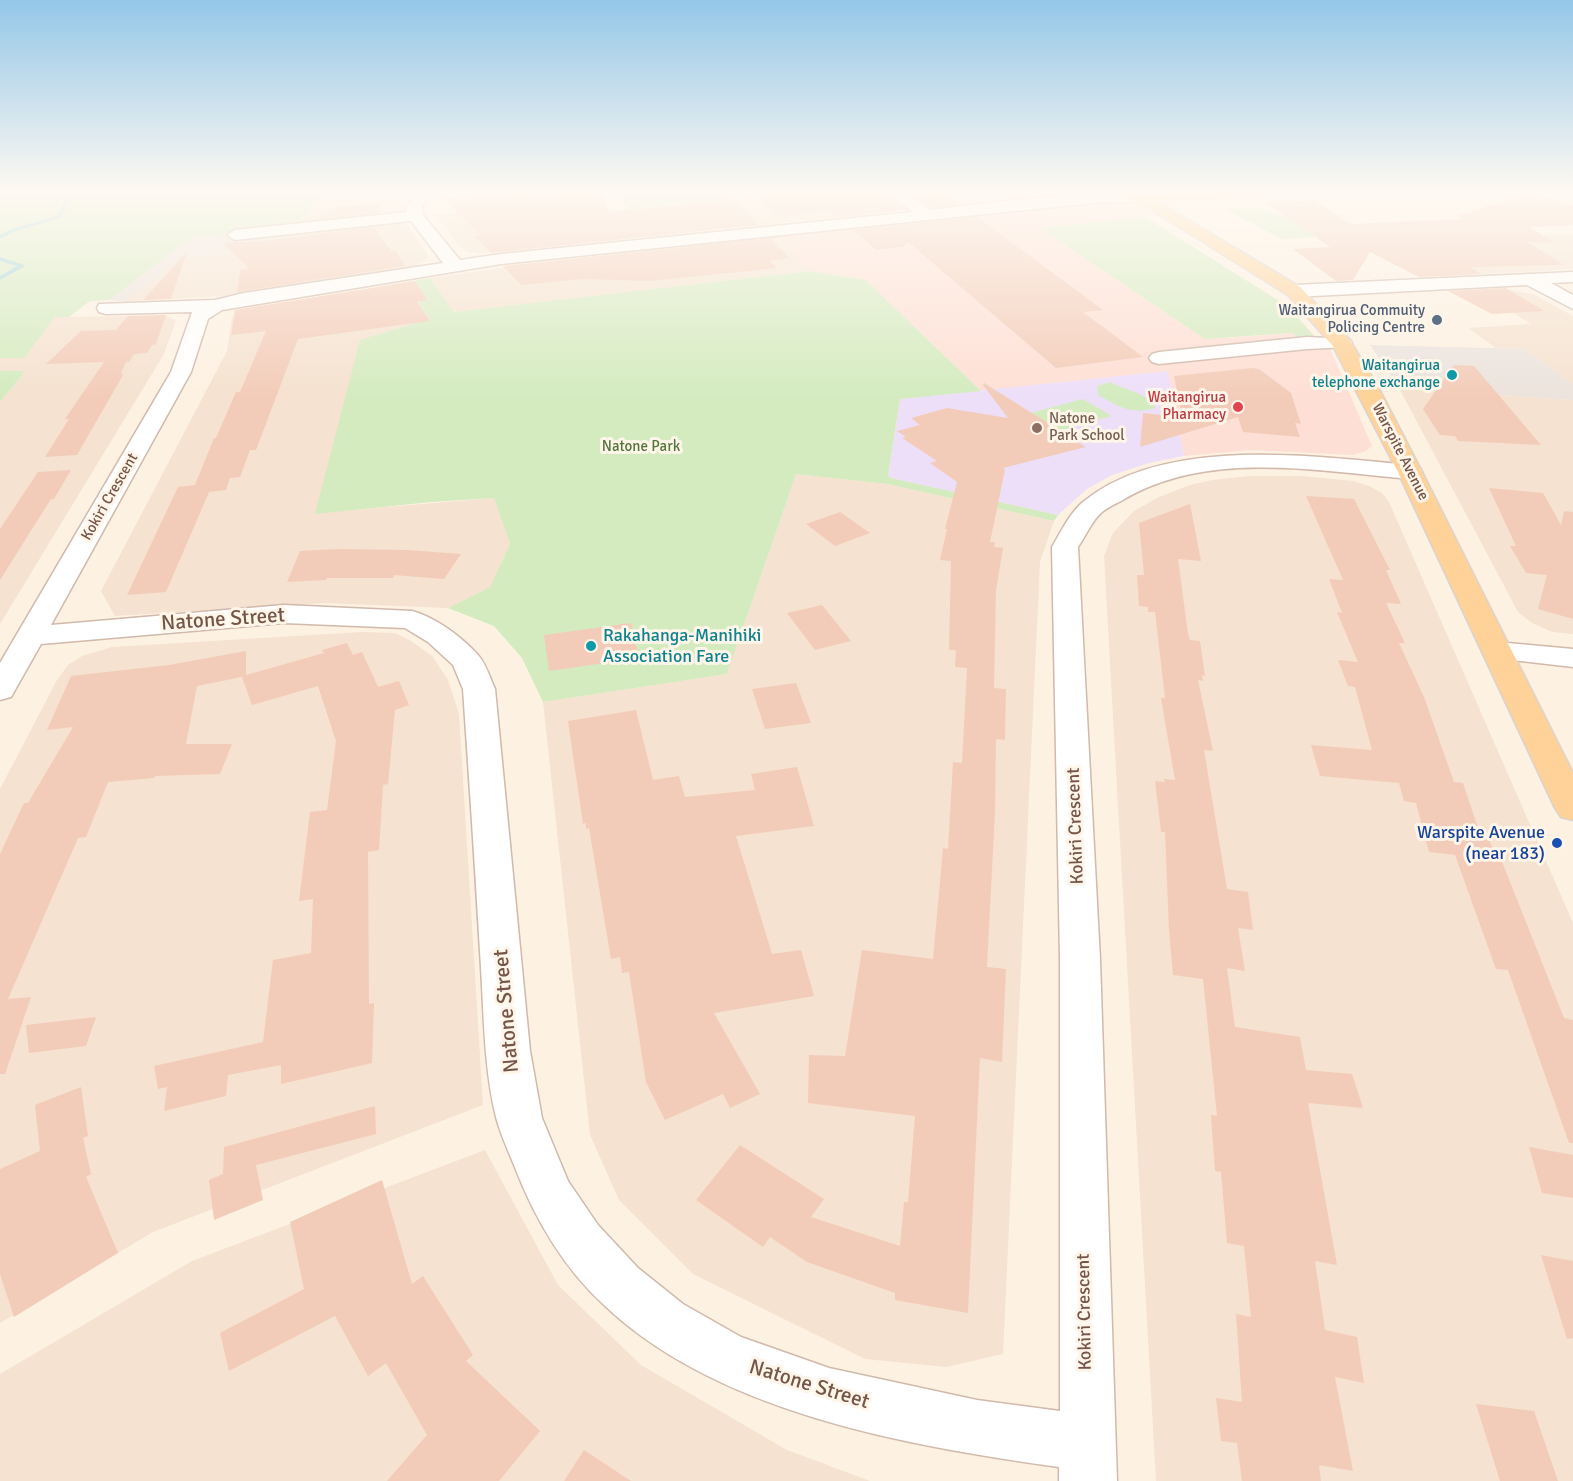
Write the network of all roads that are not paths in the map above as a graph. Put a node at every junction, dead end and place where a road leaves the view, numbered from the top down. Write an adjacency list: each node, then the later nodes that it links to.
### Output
1 (449, 259): 4 (street)
2 (519, 259): 4 (street)
3 (1242, 259): 7 (main road, Warspite Avenue)
4 (455, 266): 9 (street)
5 (1573, 277): 6 (street)
6 (1530, 279): 7 (street); 8 (street)
7 (1294, 291): 11 (main road, Warspite Avenue)
8 (1573, 303)
9 (215, 306): 10 (street); 14 (street, Kokiri Crescent)
10 (106, 308)
11 (1342, 343): 12 (street); 13 (main road, Warspite Avenue)
12 (1159, 358)
13 (1410, 472): 15 (main road, Warspite Avenue); 19 (street, Kokiri Crescent)
14 (31, 636): 17 (street, Kokiri Crescent); 19 (street, Natone Street)
15 (1497, 651): 16 (street); 18 (main road, Warspite Avenue)
16 (1573, 658)
17 (0, 690)
18 (1573, 808)
19 (1087, 1462)

